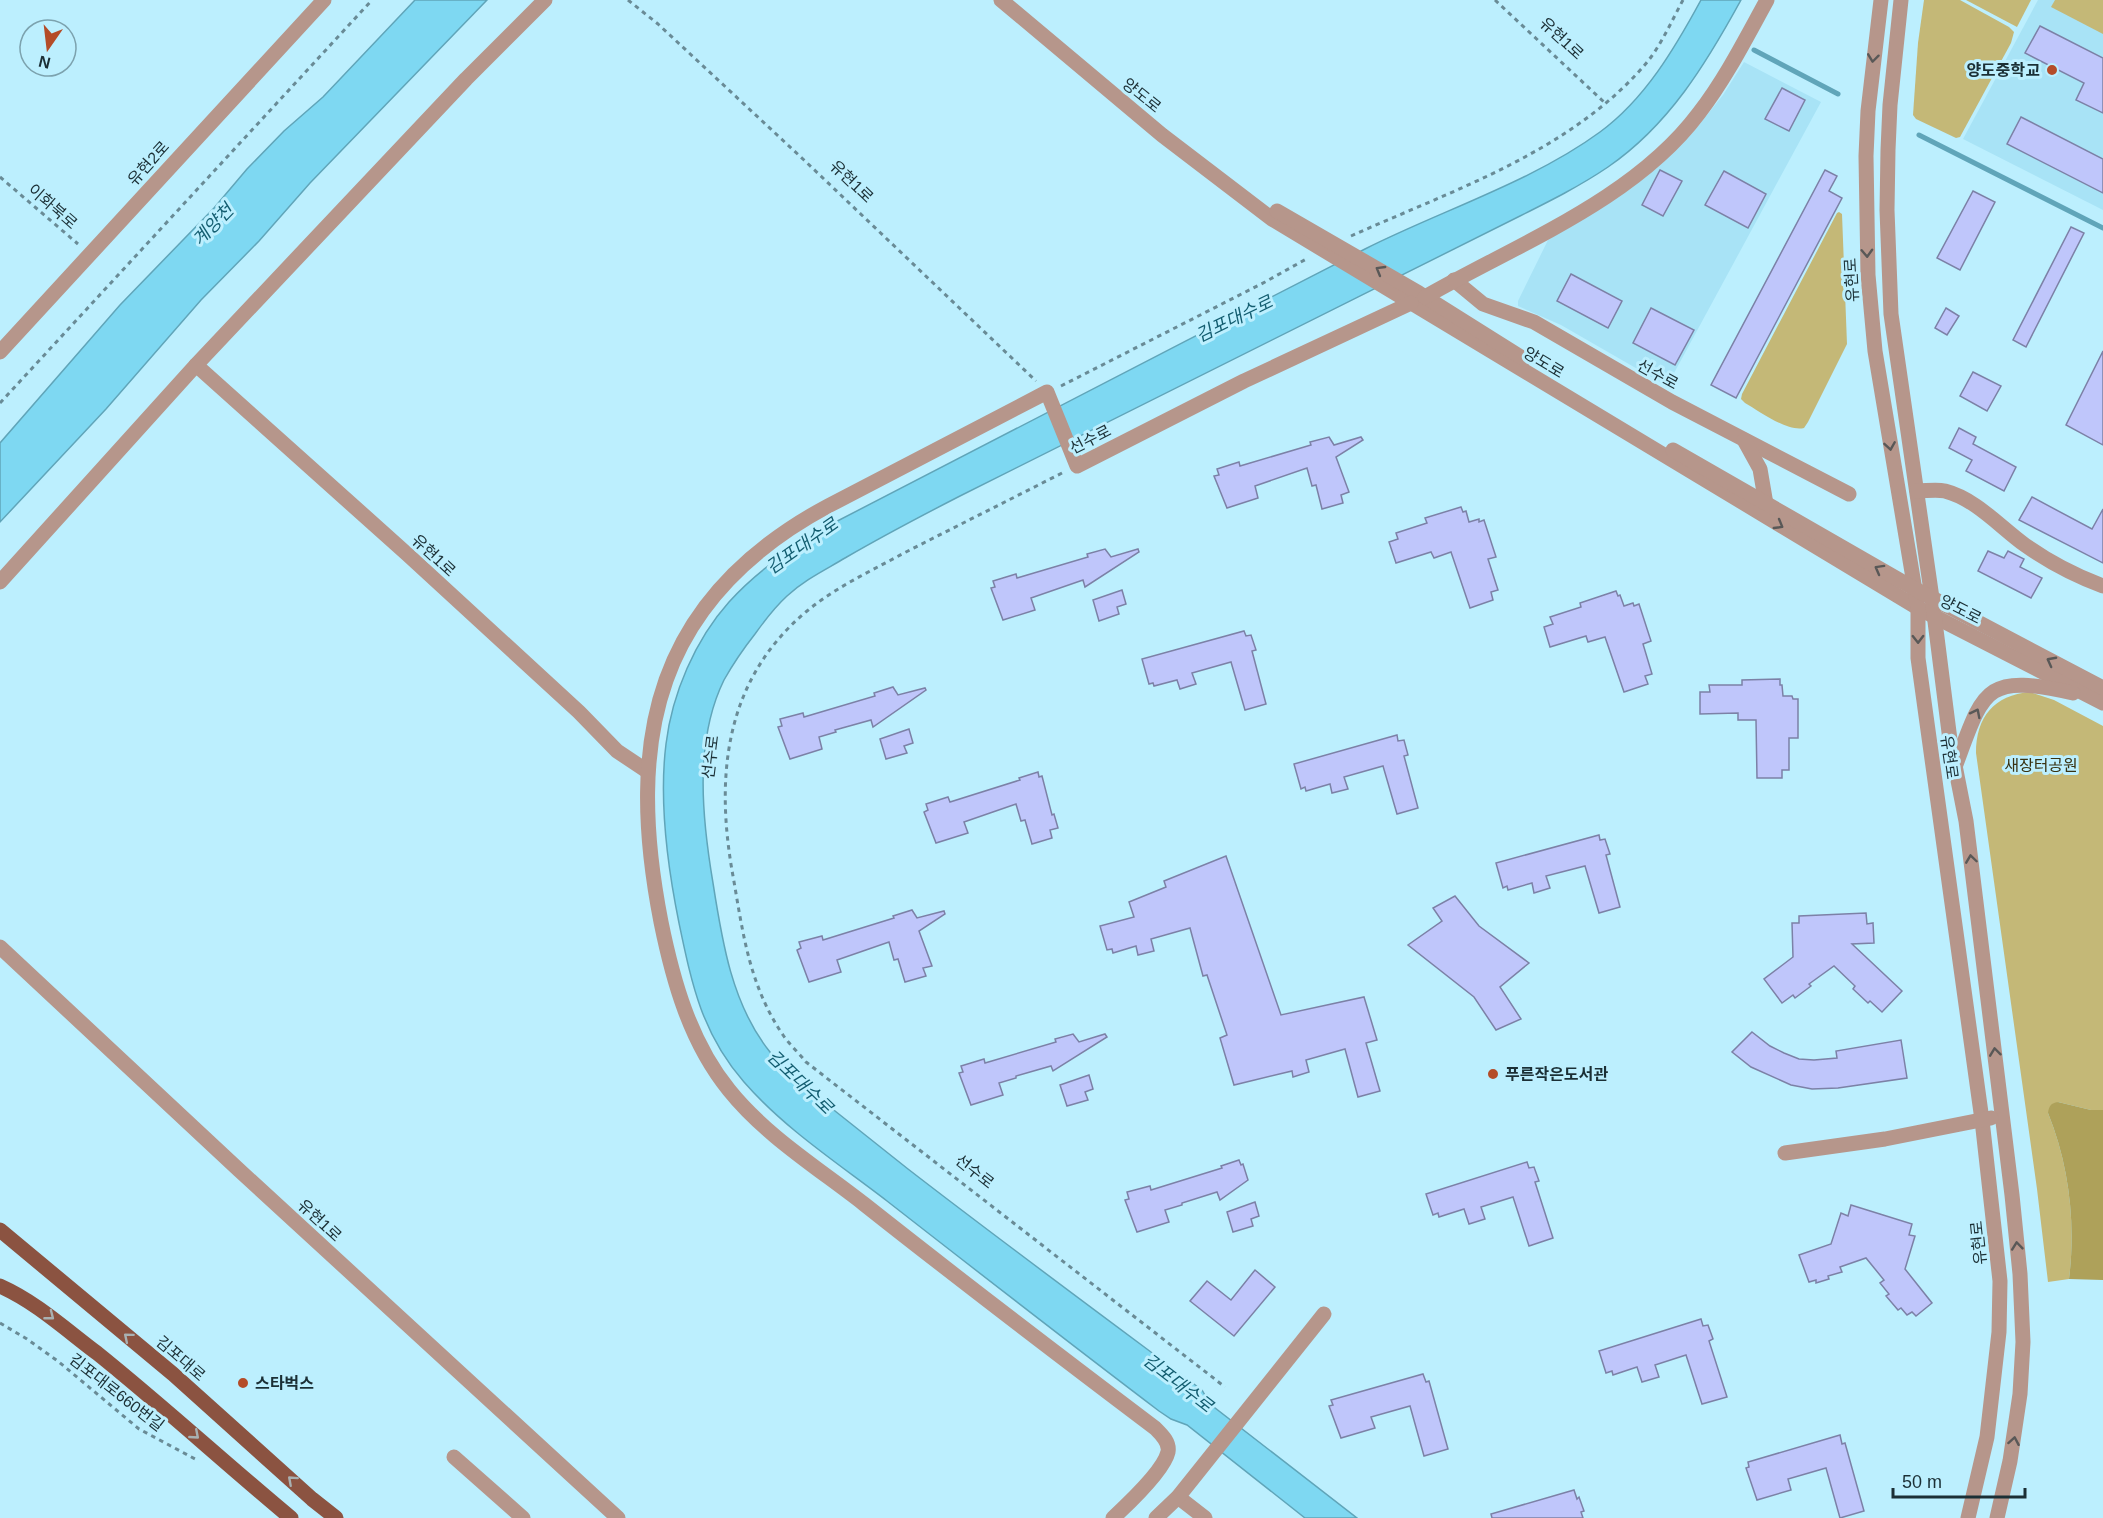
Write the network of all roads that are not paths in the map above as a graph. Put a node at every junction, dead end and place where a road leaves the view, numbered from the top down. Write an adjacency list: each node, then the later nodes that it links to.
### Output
1 (324, 0): 11 (street, 유현2로)
2 (545, 0): 12 (street)
3 (1001, 0): 8 (street, 양도로)
4 (1016, 0): 8 (street, 양도로)
5 (1767, 0): 9 (street, 선수로)
6 (1881, 0): 19 (street, 유현로, one-way to 19)
7 (1901, 0): 14 (street, 유현로)
8 (1331, 249): 10 (street, 양도로)
9 (1454, 280): 10 (street, 선수로); 13 (street, 선수로)
10 (1415, 298): 16 (street, 양도로); 21 (street, 양도로, one-way to 21); 25 (street, 선수로)
11 (0, 352)
12 (196, 365): 17 (street); 25 (street, 유현1로)
13 (1743, 438): 15 (street, 선수로); 16 (street)
14 (1917, 491): 18 (street); 20 (street, 유현로)
15 (1849, 494)
16 (1766, 504): 19 (street, 양도로, one-way to 16)
17 (0, 582)
18 (2103, 586)
19 (1915, 589): 20 (street, 양도로); 21 (street, 유현로)
20 (1932, 598): 22 (street, 유현로); 23 (street, 양도로, one-way to 20)
21 (1918, 608): 22 (street, 양도로); 28 (street, 유현로, one-way to 28)
22 (1935, 616): 23 (street, 양도로); 24 (street, 유현로)
23 (2099, 696): 24 (street, one-way to 23)
24 (1955, 767): 27 (street, 유현로, one-way to 24)
25 (647, 771): 39 (street)
26 (0, 947): 38 (street, 유현1로)
27 (2003, 1117): 28 (street); 45 (street, 유현로, one-way to 27)
28 (1983, 1119): 29 (street); 44 (street, 유현로)
29 (1785, 1154)
30 (0, 1230): 36 (main road, 김포대로, one-way to 30)
31 (0, 1286): 35 (main road, one-way to 35)
32 (1324, 1314): 34 (street)
33 (454, 1457): 37 (street)
34 (1181, 1499): 40 (street); 41 (street); 42 (street); 43 (street)
35 (291, 1518)
36 (336, 1518)
37 (523, 1518)
38 (618, 1518)
39 (1113, 1518)
40 (1156, 1518)
41 (1167, 1518)
42 (1198, 1518)
43 (1205, 1518)
44 (1968, 1518)
45 (1996, 1518)

